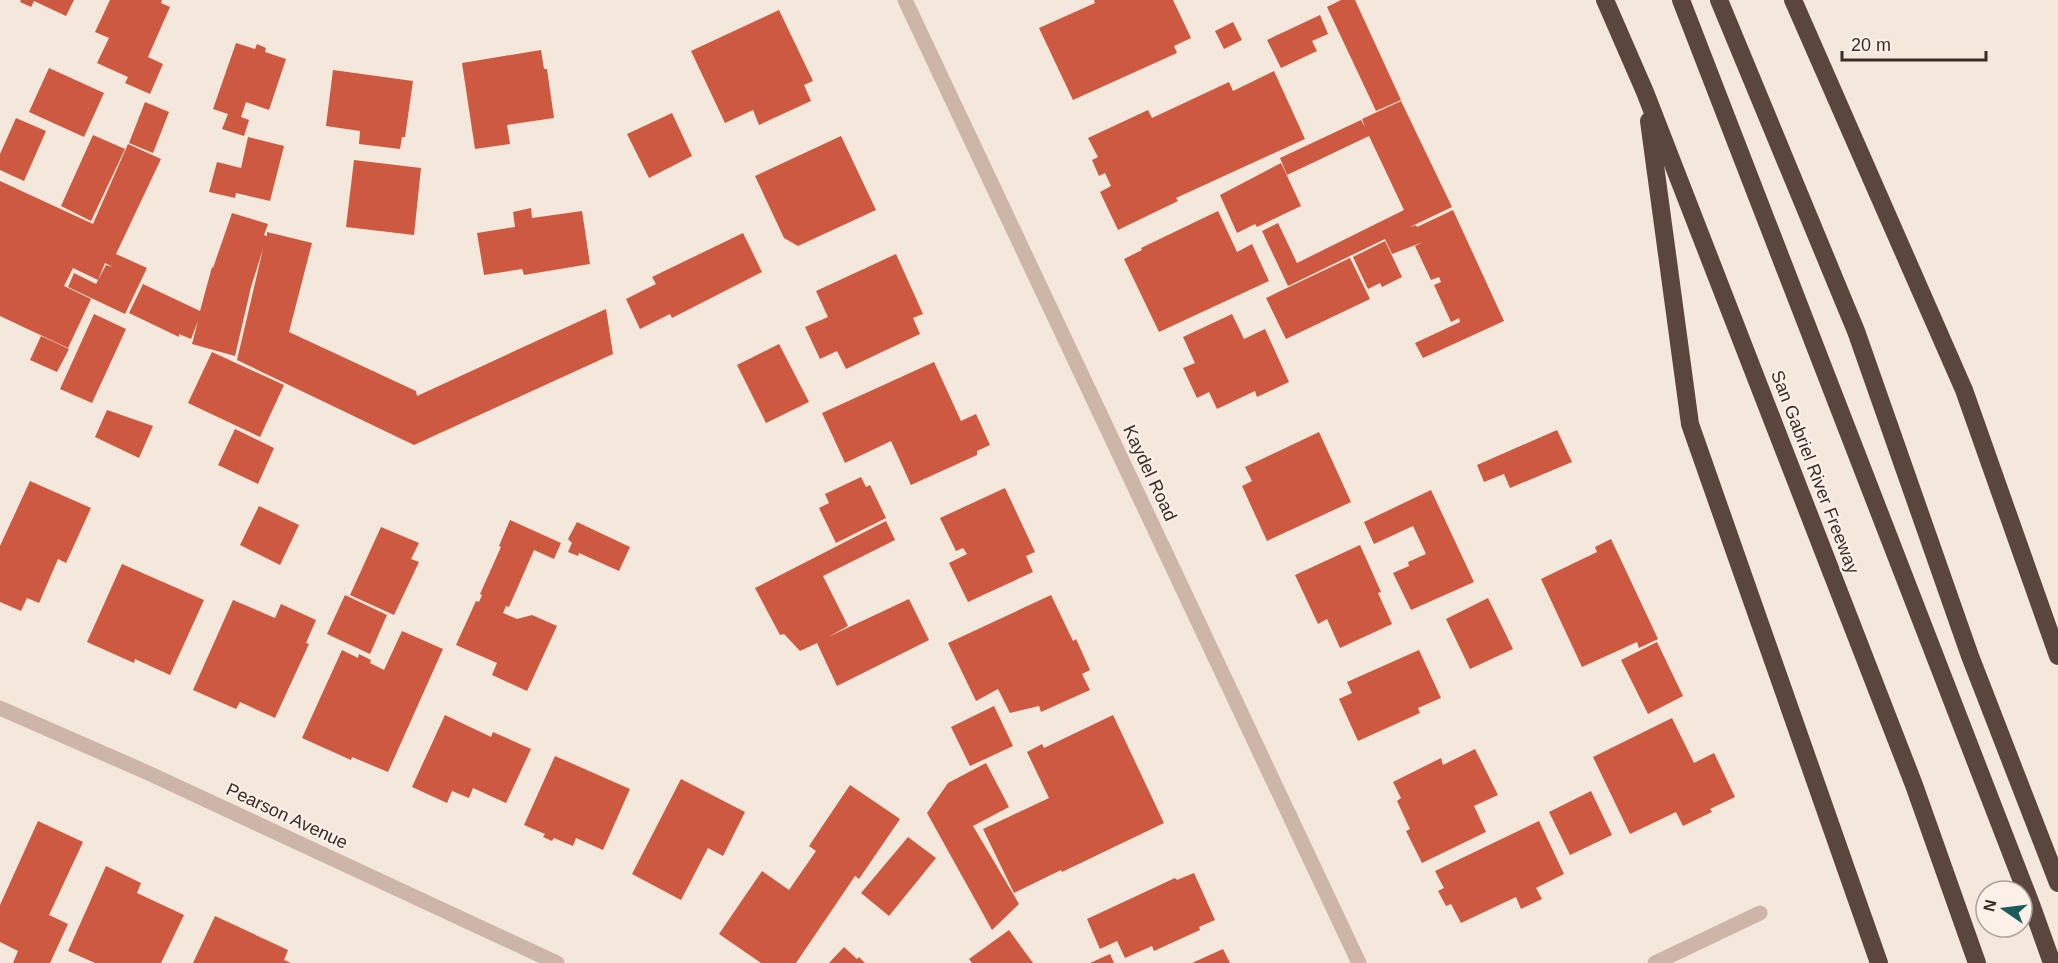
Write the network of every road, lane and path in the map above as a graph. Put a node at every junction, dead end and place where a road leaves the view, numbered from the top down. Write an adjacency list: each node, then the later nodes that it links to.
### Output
1 (905, 0): 12 (street, Kaydel Road)
2 (1605, 0): 6 (highway, San Gabriel River Freeway)
3 (1681, 0): 16 (highway)
4 (1719, 0): 9 (highway)
5 (1793, 0): 7 (highway)
6 (1645, 92): 14 (highway); 15 (highway, San Gabriel River Freeway)
7 (2058, 656)
8 (0, 708): 11 (street, Pearson Avenue)
9 (2058, 883)
10 (1760, 913): 13 (street)
11 (556, 963)
12 (1359, 963)
13 (1655, 963)
14 (1879, 963)
15 (1977, 963)
16 (2052, 963)

